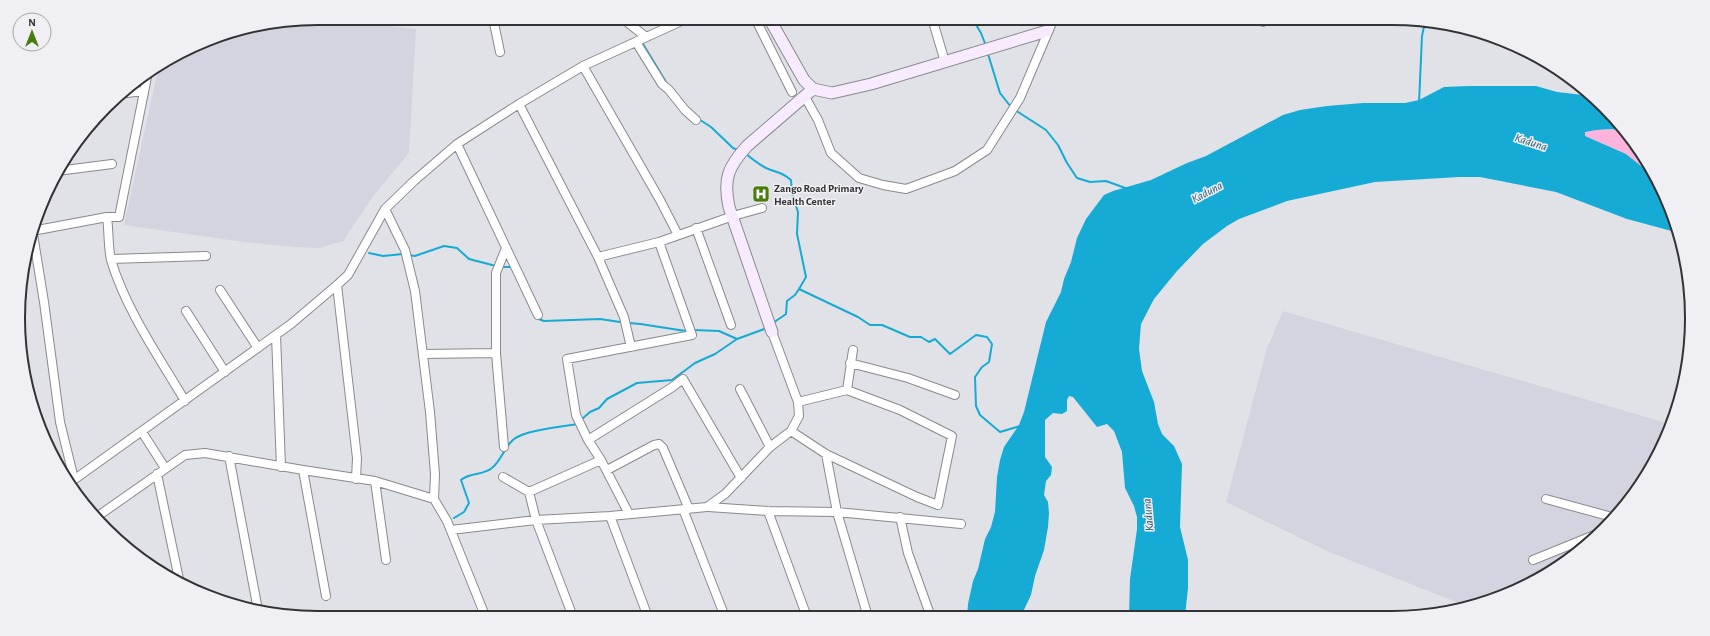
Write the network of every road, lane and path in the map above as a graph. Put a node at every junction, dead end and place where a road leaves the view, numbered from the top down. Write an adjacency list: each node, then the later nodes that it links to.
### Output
1 (494, 25): 11 (street)
2 (631, 25): 9 (street)
3 (673, 25): 9 (street)
4 (758, 25): 17 (street)
5 (773, 25): 18 (street)
6 (934, 25): 12 (street)
7 (1050, 25): 8 (street)
8 (1047, 31): 12 (street); 18 (street)
9 (646, 37): 10 (street)
10 (636, 42): 13 (street); 20 (street)
11 (500, 52)
12 (945, 62): 18 (street)
13 (583, 66): 19 (street); 30 (street)
14 (145, 82): 15 (street)
15 (143, 91): 16 (street); 27 (street)
16 (132, 92)
17 (792, 92)
18 (809, 93): 26 (street)
19 (519, 104): 21 (street); 35 (street)
20 (696, 120)
21 (457, 144): 25 (street); 33 (street)
22 (112, 164): 23 (street)
23 (65, 170)
24 (762, 208): 26 (street)
25 (385, 209): 37 (street); 48 (street)
26 (733, 216): 28 (street); 42 (street)
27 (107, 217): 29 (street); 36 (street)
28 (696, 228): 30 (street); 41 (street)
29 (39, 229)
30 (678, 235): 31 (street)
31 (659, 242): 35 (street); 44 (street)
32 (34, 245): 68 (street)
33 (506, 248): 40 (street); 47 (street)
34 (206, 256): 36 (street)
35 (598, 257): 44 (street)
36 (111, 259): 54 (street)
37 (337, 286): 43 (street); 72 (street)
38 (220, 290): 45 (street)
39 (186, 311): 50 (street)
40 (538, 314)
41 (731, 325)
42 (772, 332): 55 (street)
43 (276, 335): 45 (street); 64 (street)
44 (630, 347): 58 (street)
45 (258, 348): 50 (street)
46 (853, 350): 49 (street)
47 (496, 353): 48 (street); 59 (street)
48 (423, 354): 76 (street)
49 (850, 363): 52 (street); 53 (street)
50 (225, 372): 54 (street)
51 (740, 389): 60 (street)
52 (847, 390): 55 (street); 61 (street)
53 (955, 395)
54 (185, 401): 57 (street)
55 (798, 402): 56 (street)
56 (791, 431): 60 (street); 61 (street)
57 (142, 432): 65 (street); 73 (street)
58 (588, 440): 63 (street); 71 (street)
59 (504, 447)
60 (770, 447): 71 (street)
61 (826, 454): 81 (street)
62 (229, 456): 64 (street); 65 (street); 95 (street)
63 (601, 460): 67 (street); 75 (street)
64 (282, 466): 66 (street)
65 (165, 468): 69 (street)
66 (303, 470): 72 (street); 94 (street)
67 (607, 470): 79 (street); 83 (street)
68 (69, 473)
69 (157, 474): 82 (street); 93 (street)
70 (503, 477): 75 (street)
71 (740, 478): 78 (street)
72 (356, 479): 74 (street)
73 (74, 480)
74 (375, 481): 76 (street); 91 (street)
75 (529, 492): 87 (street)
76 (434, 499): 89 (street)
77 (1546, 499): 85 (street)
78 (707, 507): 79 (street); 80 (street)
79 (686, 509): 83 (street); 99 (street)
80 (768, 511): 81 (street); 100 (street)
81 (837, 512): 86 (street); 101 (street)
82 (101, 514)
83 (629, 514): 84 (street)
84 (610, 516): 87 (street); 98 (street)
85 (1608, 516)
86 (900, 517): 88 (street); 102 (street)
87 (536, 520): 89 (street); 97 (street)
88 (961, 524)
89 (451, 530): 96 (street)
90 (1583, 540): 92 (street)
91 (386, 560)
92 (1533, 560)
93 (178, 576)
94 (326, 596)
95 (257, 604)
96 (483, 611)
97 (571, 611)
98 (646, 611)
99 (723, 611)
100 (805, 611)
101 (866, 611)
102 (929, 611)

